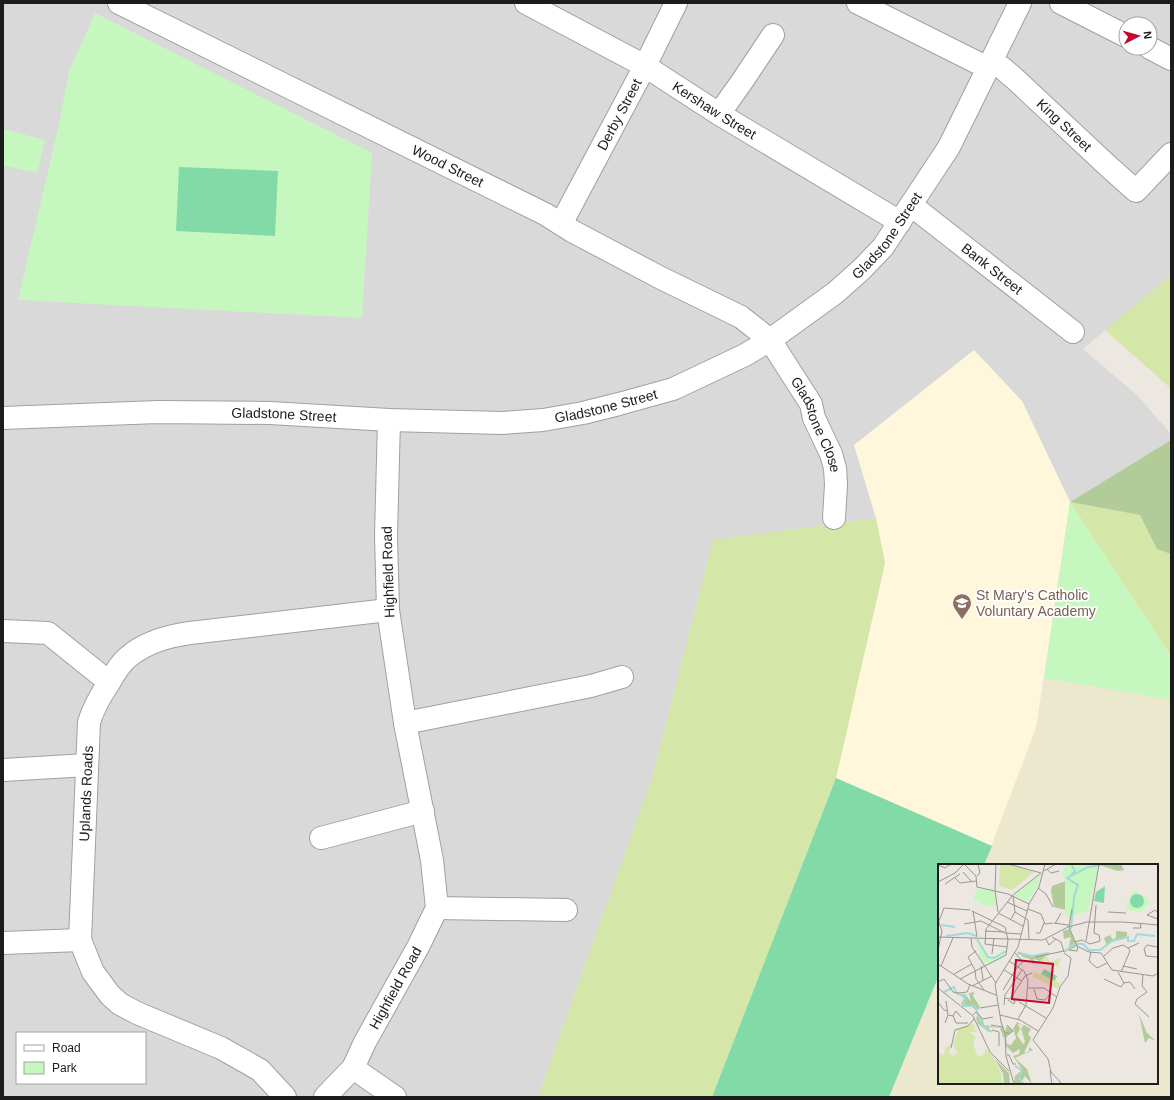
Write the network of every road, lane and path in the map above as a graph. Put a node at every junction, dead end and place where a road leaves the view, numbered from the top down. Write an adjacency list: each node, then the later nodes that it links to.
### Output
1 (119, 3): 16 (street, Wood Street)
2 (526, 3): 12 (street, Kershaw Street)
3 (676, 3): 12 (street, Derby Street)
4 (858, 3): 11 (street, King Street)
5 (1020, 3): 11 (street, Gladstone Street)
6 (1061, 3): 7 (street)
7 (1118, 32)
8 (773, 34): 13 (street)
9 (1158, 52): 10 (street)
10 (1171, 59)
11 (990, 65): 14 (street, King Street); 15 (street, Gladstone Street)
12 (645, 66): 13 (street, Kershaw Street); 16 (street, Derby Street)
13 (718, 114): 15 (street, Kershaw Street)
14 (1171, 154)
15 (905, 214): 17 (street, Bank Street); 18 (street, Gladstone Street)
16 (561, 224): 18 (street, Wood Street)
17 (1073, 332)
18 (770, 340): 20 (street, Gladstone Street); 21 (street, Gladstone Close)
19 (3, 418): 20 (street, Gladstone Street)
20 (389, 420): 22 (street, Highfield Road)
21 (834, 518)
22 (388, 610): 25 (street, Uplands Roads); 26 (street, Highfield Road)
23 (3, 631): 25 (street)
24 (622, 677): 26 (street)
25 (109, 682): 27 (street, Uplands Roads)
26 (405, 723): 29 (street, Highfield Road)
27 (87, 766): 28 (street); 33 (street, Uplands Roads)
28 (3, 770)
29 (423, 811): 30 (street); 31 (street, Highfield Road)
30 (321, 838)
31 (437, 908): 32 (street); 35 (street, Highfield Road)
32 (566, 910)
33 (80, 940): 34 (street); 36 (street, Uplands Roads)
34 (3, 943)
35 (353, 1068): 37 (street, Highfield Road); 38 (street)
36 (285, 1097)
37 (324, 1097)
38 (395, 1097)

